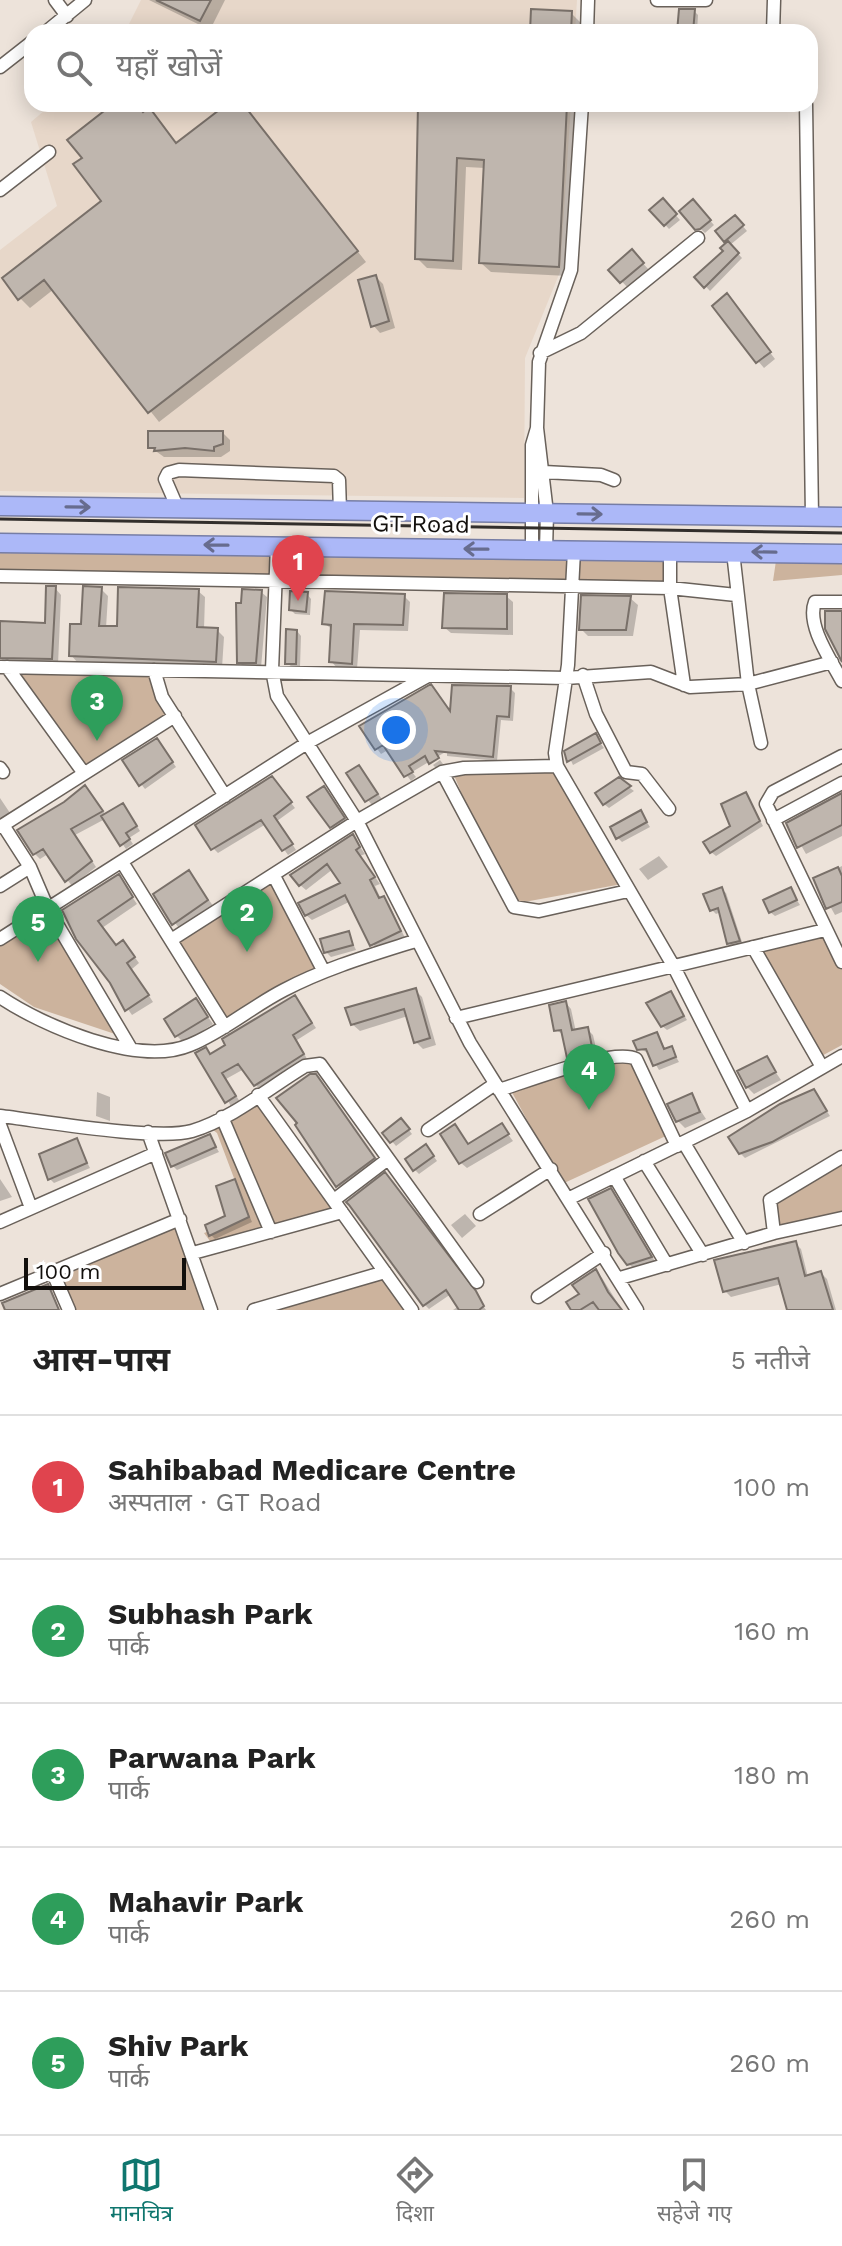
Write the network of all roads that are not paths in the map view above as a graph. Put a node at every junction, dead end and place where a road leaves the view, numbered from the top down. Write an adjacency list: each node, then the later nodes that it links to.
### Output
1 (55, 0): 7 (street)
2 (85, 0): 7 (street)
3 (588, 0): 9 (street)
4 (657, 0): 5 (street)
5 (706, 0)
6 (774, 0): 10 (street)
7 (67, 16): 8 (street)
8 (56, 24)
9 (587, 24)
10 (773, 24)
11 (24, 48): 12 (street)
12 (0, 67)
13 (581, 112): 18 (street)
14 (806, 112): 26 (street)
15 (49, 152): 16 (street)
16 (0, 190)
17 (698, 238): 18 (street)
18 (540, 353): 19 (street)
19 (537, 428): 20 (street); 25 (street)
20 (544, 472): 21 (street); 25 (street)
21 (614, 480)
22 (0, 506): 23 (highway, GT Road, one-way to 23)
23 (178, 509): 24 (highway, GT Road); 24 (street)
24 (340, 511): 25 (highway, GT Road)
25 (540, 513): 26 (highway, GT Road, one-way to 26); 30 (street)
26 (812, 517): 27 (highway, GT Road)
27 (842, 517)
28 (0, 543): 29 (highway, GT Road, one-way to 28)
29 (277, 546): 30 (highway, GT Road, one-way to 29); 36 (street)
30 (539, 550): 31 (highway, GT Road)
31 (574, 551): 32 (highway, GT Road); 38 (street)
32 (670, 551): 33 (highway, GT Road); 37 (street)
33 (733, 552): 34 (highway, GT Road, one-way to 33); 39 (street)
34 (842, 554)
35 (0, 576): 36 (street)
36 (273, 579): 38 (street); 44 (street)
37 (670, 588): 38 (street); 39 (street); 50 (street)
38 (573, 589): 47 (street)
39 (736, 595): 49 (street)
40 (842, 602): 41 (street)
41 (832, 662): 48 (street); 49 (street)
42 (3, 667): 43 (street); 56 (street)
43 (154, 670): 44 (street); 51 (street)
44 (272, 670): 46 (street); 52 (street)
45 (583, 675): 47 (street); 50 (street); 60 (street)
46 (428, 676): 47 (street); 52 (street)
47 (566, 678): 55 (street)
48 (842, 681)
49 (748, 684): 50 (street); 53 (street)
50 (684, 685)
51 (175, 716): 56 (street); 59 (street)
52 (307, 743): 59 (street); 62 (street)
53 (761, 743)
54 (842, 756): 61 (street)
55 (557, 766): 57 (street); 68 (street)
56 (83, 772): 63 (street)
57 (442, 772): 62 (street); 68 (street)
58 (842, 783): 61 (street)
59 (225, 796): 64 (street)
60 (669, 809)
61 (773, 820): 70 (street)
62 (357, 821): 66 (street); 73 (street)
63 (1, 826): 65 (street)
64 (122, 862): 69 (street); 72 (street)
65 (30, 867): 67 (street); 69 (street)
66 (274, 876): 72 (street); 77 (street)
67 (0, 886)
68 (628, 891): 76 (street)
69 (48, 909): 71 (street); 81 (street)
70 (825, 930): 74 (street); 75 (street)
71 (0, 939)
72 (171, 940): 80 (street)
73 (415, 941): 77 (street); 79 (street)
74 (753, 947): 76 (street); 83 (street)
75 (842, 962)
76 (674, 967): 79 (street); 86 (street)
77 (323, 970): 80 (street)
78 (0, 997): 81 (street)
79 (456, 1018): 84 (street)
80 (225, 1027): 81 (street)
81 (130, 1047)
82 (842, 1056): 83 (street)
83 (822, 1067): 86 (street)
84 (497, 1087): 90 (street); 92 (street); 97 (street)
85 (258, 1095): 88 (street); 95 (street); 100 (street)
86 (747, 1111): 92 (street)
87 (0, 1116): 91 (street)
88 (222, 1117): 91 (street); 107 (street)
89 (0, 1125): 101 (street)
90 (428, 1130)
91 (148, 1132): 93 (street)
92 (681, 1145): 96 (street); 109 (street)
93 (156, 1153): 101 (street); 105 (street)
94 (842, 1157): 108 (street)
95 (388, 1159): 100 (street); 117 (street)
96 (644, 1161): 98 (street); 112 (street)
97 (551, 1169): 99 (street); 103 (street)
98 (614, 1176): 99 (street); 113 (street)
99 (570, 1198): 111 (street)
100 (334, 1200): 102 (street)
101 (31, 1208): 106 (street)
102 (342, 1212): 107 (street); 114 (street)
103 (480, 1214)
104 (842, 1218): 108 (street)
105 (180, 1219): 110 (street); 115 (street)
106 (0, 1222)
107 (271, 1232): 110 (street)
108 (774, 1233): 109 (street)
109 (744, 1243): 112 (street)
110 (193, 1253): 122 (street)
111 (604, 1253): 116 (street); 119 (street)
112 (703, 1255): 113 (street)
113 (667, 1265): 116 (street)
114 (385, 1272): 120 (street); 124 (street)
115 (53, 1273): 118 (street); 121 (street)
116 (620, 1278): 125 (street)
117 (477, 1282)
118 (0, 1294)
119 (538, 1297)
120 (284, 1306): 123 (street)
121 (69, 1310)
122 (211, 1310)
123 (254, 1310)
124 (412, 1310)
125 (637, 1310)

